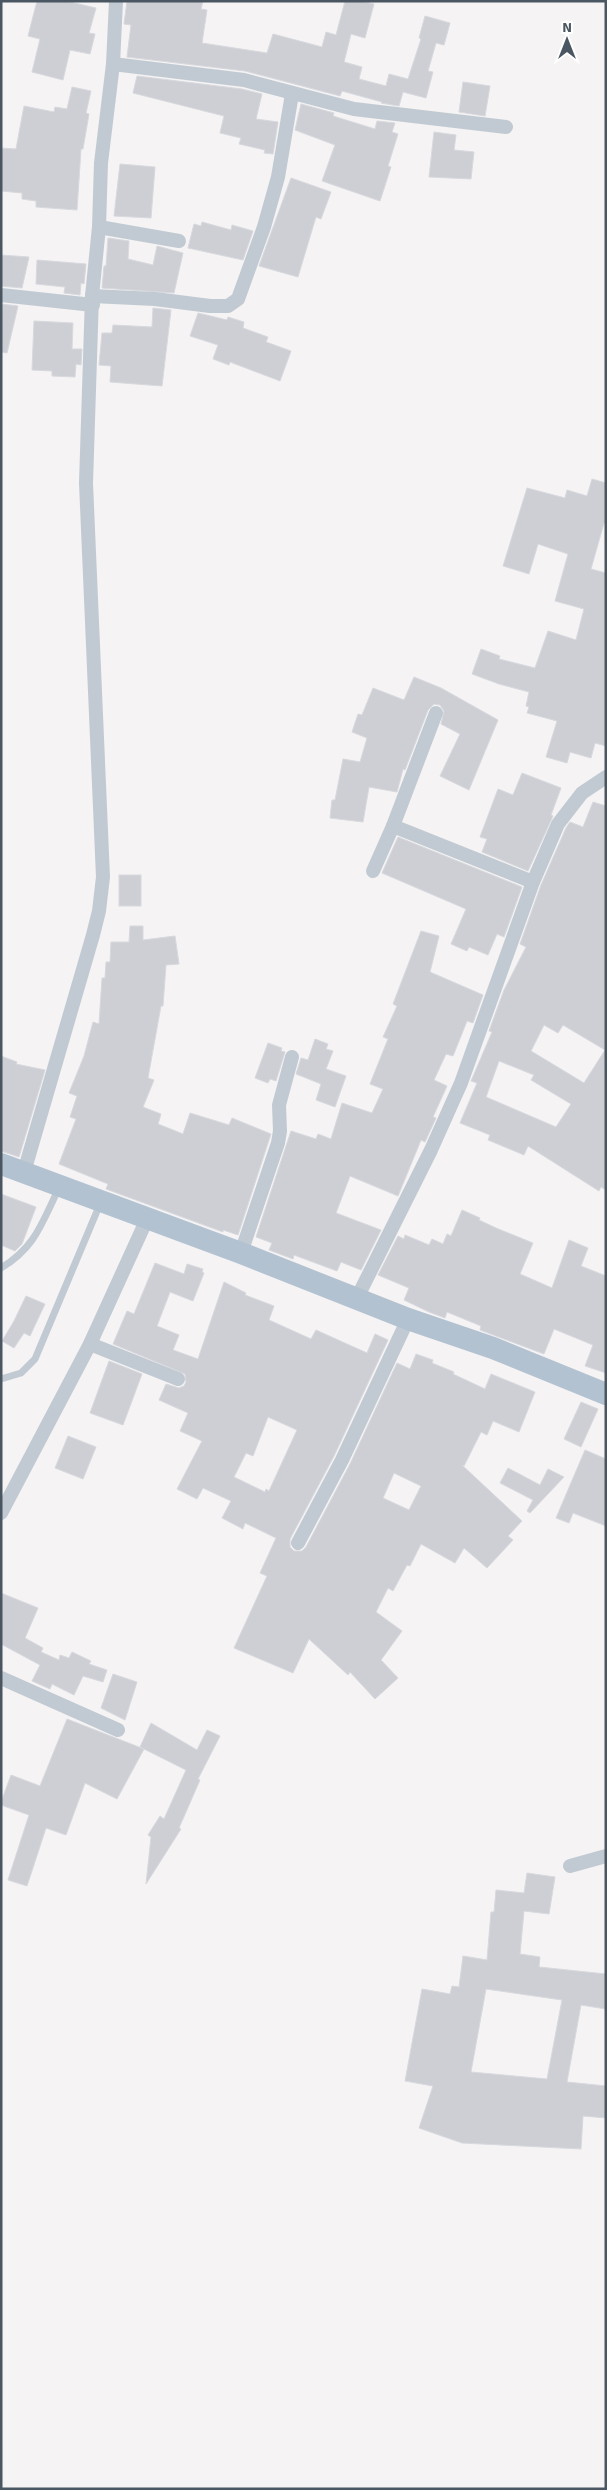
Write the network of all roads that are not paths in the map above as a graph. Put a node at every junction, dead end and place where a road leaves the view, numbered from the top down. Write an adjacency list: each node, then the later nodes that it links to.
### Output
1 (116, 1): 2 (street)
2 (113, 64): 3 (street); 5 (street)
3 (292, 94): 4 (street); 8 (street)
4 (506, 127)
5 (99, 227): 6 (street); 8 (street)
6 (179, 241)
7 (1, 295): 8 (street)
8 (92, 301): 16 (street)
9 (436, 713): 11 (street)
10 (606, 777): 13 (street)
11 (393, 826): 12 (street); 13 (street)
12 (373, 871)
13 (534, 882): 22 (street)
14 (292, 1057): 20 (street)
15 (1, 1164): 16 (main road)
16 (24, 1172): 17 (main road)
17 (61, 1186): 18 (main road); 21 (lane)
18 (102, 1201): 19 (main road); 25 (lane)
19 (147, 1219): 20 (main road); 24 (street)
20 (241, 1253): 22 (main road)
21 (1, 1268)
22 (357, 1298): 23 (main road)
23 (408, 1319): 27 (main road); 29 (street)
24 (90, 1344): 26 (street); 28 (street)
25 (1, 1379)
26 (178, 1379)
27 (606, 1394)
28 (1, 1514)
29 (298, 1543)
30 (1, 1678): 31 (street)
31 (118, 1730)
32 (606, 1856): 33 (street)
33 (570, 1866)

